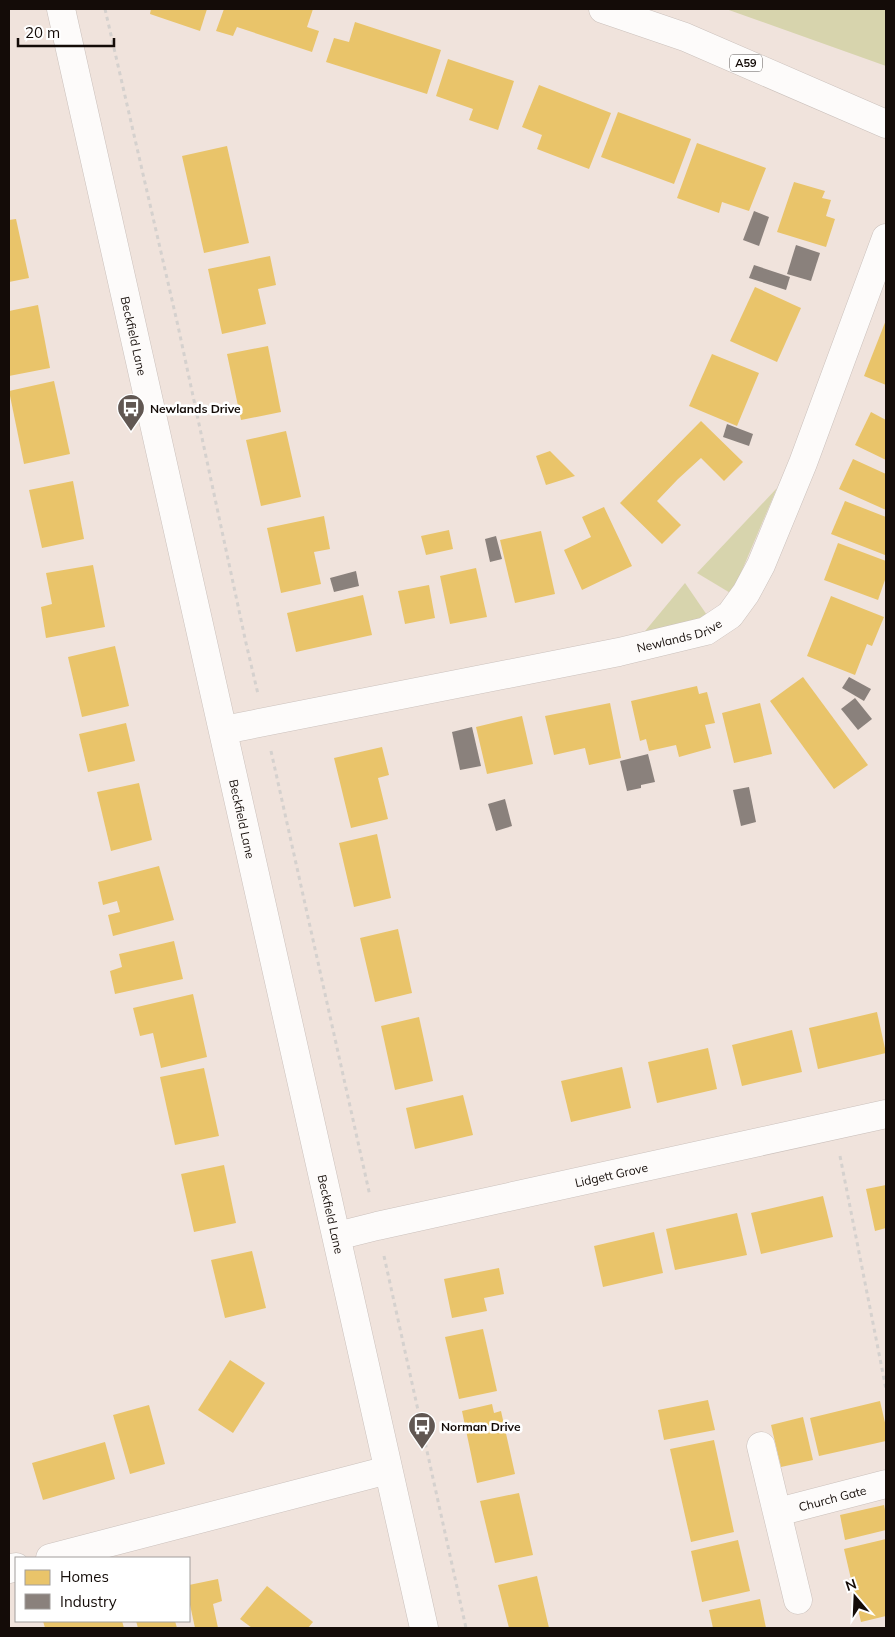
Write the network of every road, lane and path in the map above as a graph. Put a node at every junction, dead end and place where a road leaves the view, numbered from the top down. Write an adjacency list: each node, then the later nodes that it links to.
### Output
1 (62, 9): 5 (street, Beckfield Lane)
2 (603, 9): 3 (street, A59)
3 (886, 124)
4 (886, 238): 5 (street, Newlands Drive)
5 (224, 730): 8 (street, Beckfield Lane)
6 (886, 1114): 7 (street, Lidgett Grove)
7 (835, 1126): 8 (street, Lidgett Grove); 9 (path)
8 (337, 1236): 12 (street, Beckfield Lane)
9 (886, 1389)
10 (761, 1446): 14 (street)
11 (429, 1461): 18 (path)
12 (388, 1470): 15 (street); 17 (street, Beckfield Lane)
13 (886, 1484): 14 (street, Church Gate)
14 (778, 1512): 16 (street)
15 (54, 1557)
16 (798, 1600)
17 (424, 1628)
18 (466, 1628)

